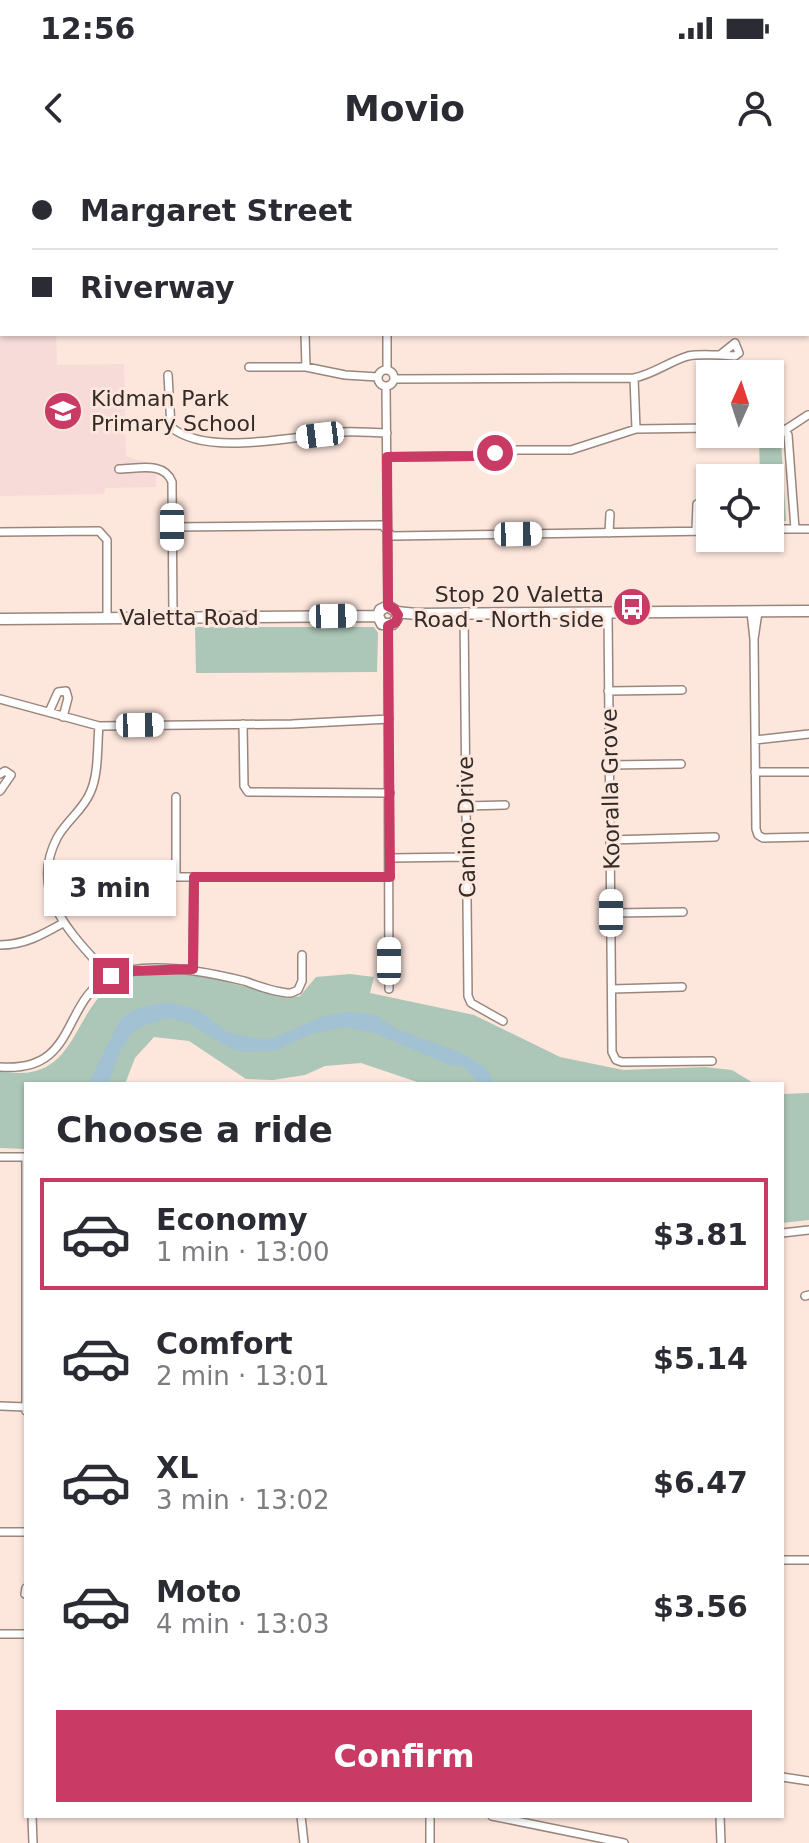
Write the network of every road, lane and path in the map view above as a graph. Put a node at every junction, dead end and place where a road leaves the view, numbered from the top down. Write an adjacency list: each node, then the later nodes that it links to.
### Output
1 (305, 336): 5 (street)
2 (387, 336): 6 (street)
3 (720, 355): 9 (street)
4 (249, 367): 5 (street)
5 (306, 367): 8 (street)
6 (387, 370): 8 (street); 10 (street)
7 (168, 375): 16 (street)
8 (378, 377): 11 (street)
9 (634, 378): 10 (street); 14 (street)
10 (394, 379): 11 (street)
11 (386, 386): 16 (street)
12 (808, 415): 15 (street)
13 (696, 428): 14 (street)
14 (636, 429): 17 (street)
15 (785, 430): 22 (street)
16 (387, 433): 17 (street)
17 (387, 457): 24 (street)
18 (119, 469): 20 (street)
19 (610, 514): 27 (street)
20 (172, 527): 24 (street); 34 (street)
21 (784, 529): 22 (street)
22 (795, 529): 23 (street)
23 (809, 529)
24 (387, 531): 27 (street); 29 (street)
25 (696, 531): 27 (street)
26 (0, 532): 35 (street)
27 (609, 533)
28 (809, 611): 30 (street)
29 (394, 612): 32 (street); 33 (street); 37 (street)
30 (754, 612): 31 (street); 47 (street)
31 (608, 613): 32 (street); 39 (street, Kooralla Grove)
32 (464, 614): 57 (street, Canino Drive)
33 (378, 616): 34 (street, Valetta Road); 37 (street)
34 (173, 617): 35 (street, Valetta Road)
35 (107, 618): 36 (street, Valetta Road)
36 (0, 619)
37 (388, 626): 43 (street)
38 (682, 690): 39 (street)
39 (608, 691): 49 (street, Kooralla Grove)
40 (0, 699): 41 (street)
41 (49, 712): 42 (street); 42 (street)
42 (63, 717): 45 (street)
43 (389, 719): 44 (street); 54 (street)
44 (243, 724): 45 (street); 54 (street)
45 (99, 726): 69 (street)
46 (809, 734): 47 (street)
47 (755, 740): 50 (street)
48 (681, 764): 49 (street)
49 (609, 765): 60 (street, Kooralla Grove)
50 (755, 772): 51 (street); 59 (street)
51 (809, 772)
52 (0, 774): 53 (street)
53 (0, 791)
54 (390, 793): 62 (street)
55 (176, 797): 64 (street)
56 (505, 805): 57 (street)
57 (466, 806): 61 (street, Canino Drive)
58 (715, 837): 60 (street)
59 (809, 837)
60 (610, 840): 68 (street, Kooralla Grove)
61 (466, 857): 62 (street); 77 (street, Canino Drive)
62 (390, 858): 66 (street)
63 (124, 877): 64 (street)
64 (176, 877): 65 (street)
65 (194, 877): 66 (street); 72 (street)
66 (390, 877): 75 (street)
67 (683, 912): 68 (street)
68 (611, 913): 76 (street, Kooralla Grove)
69 (63, 923): 70 (street); 73 (street)
70 (0, 945)
71 (302, 955): 72 (street)
72 (193, 969): 73 (street)
73 (110, 977): 79 (street)
74 (682, 987): 76 (street)
75 (389, 989)
76 (612, 989): 78 (street, Kooralla Grove)
77 (503, 1021)
78 (712, 1061)
79 (0, 1067)
80 (0, 1157): 81 (street)
81 (24, 1157)
82 (809, 1230): 83 (street)
83 (784, 1233)
84 (0, 1406): 85 (street)
85 (24, 1409)
86 (0, 1532): 87 (street)
87 (24, 1532)
88 (784, 1560): 89 (street)
89 (809, 1560)
90 (0, 1634): 91 (street)
91 (24, 1634)
92 (784, 1777): 93 (street)
93 (809, 1781)
94 (32, 1818): 100 (street)
95 (301, 1818): 101 (street)
96 (430, 1818): 102 (street)
97 (501, 1818): 99 (street)
98 (720, 1818): 104 (street)
99 (611, 1842): 103 (street)
100 (33, 1843)
101 (304, 1843)
102 (430, 1843)
103 (624, 1843)
104 (721, 1843)

